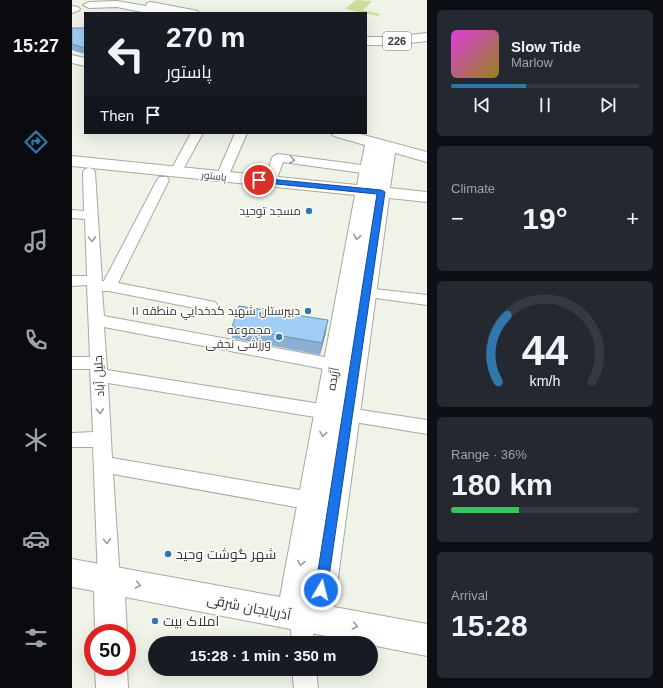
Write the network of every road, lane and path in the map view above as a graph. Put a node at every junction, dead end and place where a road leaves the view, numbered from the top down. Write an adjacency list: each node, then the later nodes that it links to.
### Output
1 (123, 0): 5 (main road)
2 (93, 2): 3 (main road); 4 (main road)
3 (73, 9)
4 (160, 12)
5 (188, 12)
6 (427, 37): 7 (main road, 226)
7 (367, 42)
8 (427, 44): 9 (main road, 226)
9 (367, 48)
10 (72, 59): 11 (main road)
11 (84, 62)
12 (241, 134): 22 (street)
13 (342, 134): 15 (main road)
14 (198, 138): 21 (street)
15 (381, 145): 16 (main road); 18 (main road, آژیده); 25 (main road, آژیده)
16 (427, 158)
17 (72, 161): 21 (main road, پاستور)
18 (369, 170): 24 (street, one-way to 18); 25 (main road, آژیده)
19 (72, 171): 20 (main road, پاستور)
20 (89, 172): 21 (main road, پاستور); 29 (street, جلیل آباد)
21 (170, 176): 23 (main road, پاستور); 31 (street)
22 (222, 176): 23 (main road, پاستور); 24 (main road, پاستور)
23 (202, 179): 25 (main road, پاستور)
24 (271, 182): 25 (main road, پاستور)
25 (362, 195): 26 (main road, پاستور); 27 (main road, پاستور); 32 (main road, آژیده); 37 (main road, آژیده, one-way to 37)
26 (427, 197)
27 (427, 206)
28 (72, 214): 29 (street)
29 (91, 215): 31 (street, جلیل آباد, one-way to 31)
30 (72, 281): 31 (street)
31 (99, 284): 34 (street); 35 (street, جلیل آباد)
32 (366, 293): 33 (street); 39 (main road, آژیده)
33 (427, 300)
34 (210, 306)
35 (96, 320): 37 (street); 38 (street, جلیل آباد)
36 (72, 363): 38 (street)
37 (335, 365): 39 (main road, آژیده)
38 (98, 369): 39 (street); 41 (street, جلیل آباد, one-way to 41)
39 (337, 414): 40 (street); 44 (main road, آژیده, one-way to 44); 47 (main road, آژیده)
40 (427, 427)
41 (102, 439): 42 (street); 43 (street, جلیل آباد)
42 (72, 440)
43 (103, 464): 44 (street); 46 (street, جلیل آباد, one-way to 46)
44 (312, 501): 47 (main road, آژیده, one-way to 47)
45 (72, 573): 46 (main road, آذربایجان شرقی)
46 (109, 580): 47 (main road, آذربایجان شرقی, one-way to 47); 48 (main road)
47 (303, 623): 49 (main road, آذربایجان شرقی, one-way to 49)
48 (110, 624)
49 (427, 640)
50 (111, 676): 52 (main road)
51 (305, 676): 53 (street)
52 (112, 688)
53 (306, 688)

